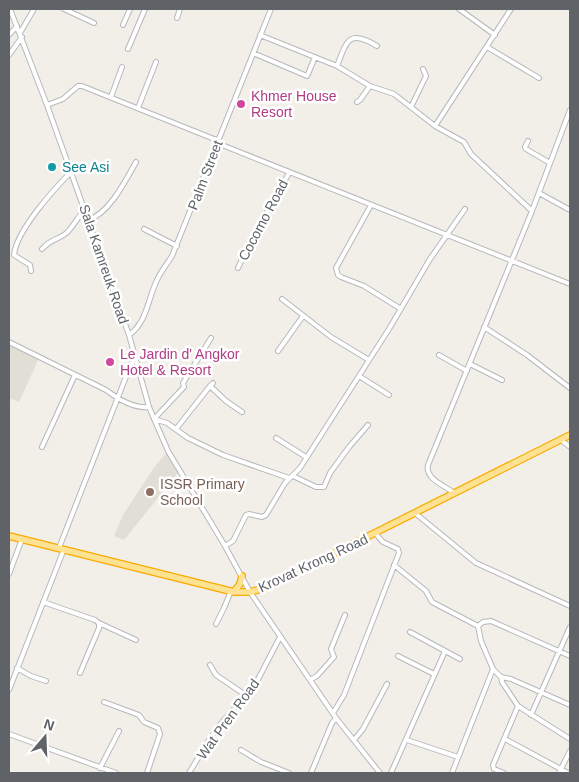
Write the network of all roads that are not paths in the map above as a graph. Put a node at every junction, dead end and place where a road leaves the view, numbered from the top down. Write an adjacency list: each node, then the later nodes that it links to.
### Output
1 (10, 9): 13 (street, Sala Kamreuk Road)
2 (34, 9): 15 (street)
3 (64, 9): 11 (street)
4 (130, 9): 12 (street)
5 (144, 9): 20 (street)
6 (180, 9): 10 (street)
7 (271, 9): 16 (street, Palm Street)
8 (459, 9): 17 (street)
9 (511, 9): 17 (street)
10 (177, 18)
11 (94, 23)
12 (123, 25)
13 (17, 26): 14 (street); 15 (street, Sala Kamreuk Road)
14 (9, 35)
15 (21, 35): 22 (street); 32 (street, Sala Kamreuk Road)
16 (260, 35): 21 (street, Palm Street); 23 (street)
17 (495, 35): 19 (street)
18 (377, 46): 25 (street)
19 (487, 47): 28 (street); 37 (street)
20 (128, 49)
21 (253, 53): 23 (street); 40 (street, Palm Street)
22 (9, 55)
23 (315, 58): 25 (street)
24 (156, 62): 34 (street)
25 (337, 66): 29 (street)
26 (122, 67): 30 (street)
27 (422, 69): 33 (street)
28 (539, 78)
29 (370, 86): 31 (street); 33 (street)
30 (110, 97): 32 (street); 34 (street)
31 (357, 102)
32 (47, 105): 43 (street, Sala Kamreuk Road)
33 (411, 107): 37 (street)
34 (138, 108): 40 (street)
35 (570, 110): 36 (street)
36 (565, 124): 38 (street); 42 (street)
37 (435, 126): 50 (street)
38 (570, 126)
39 (528, 141): 42 (street)
40 (218, 142): 44 (street); 54 (street, Palm Street)
41 (136, 162): 51 (street)
42 (550, 163): 45 (street)
43 (71, 172): 48 (street, Sala Kamreuk Road); 58 (street)
44 (289, 173): 46 (street); 57 (street, Cocomo Road)
45 (539, 193): 49 (street); 50 (street)
46 (371, 205): 53 (street); 61 (street)
47 (465, 209): 53 (street)
48 (85, 210): 51 (street, Sala Kamreuk Road); 55 (street)
49 (570, 210)
50 (532, 211): 56 (street)
51 (88, 220): 64 (street, Sala Kamreuk Road)
52 (144, 229): 54 (street)
53 (446, 235): 56 (street); 61 (street)
54 (177, 246): 64 (street, Palm Street)
55 (42, 249)
56 (511, 261): 59 (street); 63 (street)
57 (238, 268)
58 (31, 271)
59 (570, 284)
60 (282, 299): 62 (street)
61 (401, 309): 70 (street)
62 (303, 316): 67 (street); 70 (street)
63 (484, 327): 71 (street); 76 (street)
64 (130, 334): 69 (street, Sala Kamreuk Road)
65 (211, 338): 81 (street)
66 (9, 342): 73 (street)
67 (278, 351)
68 (439, 355): 72 (street)
69 (136, 359): 78 (street); 79 (street, Sala Kamreuk Road)
70 (369, 360): 74 (street)
71 (470, 364): 72 (street); 75 (street)
72 (467, 371): 91 (street)
73 (75, 375): 78 (street); 87 (street)
74 (359, 376): 77 (street); 89 (street)
75 (502, 380)
76 (570, 388)
77 (389, 395)
78 (118, 398): 79 (street); 97 (street)
79 (149, 407): 81 (street, Sala Kamreuk Road)
80 (242, 412): 83 (street)
81 (154, 419): 83 (street); 96 (street, Sala Kamreuk Road)
82 (368, 426): 90 (street)
83 (176, 429): 90 (street)
84 (570, 435): 86 (highway, Krovat Krong Road)
85 (276, 438): 89 (street)
86 (560, 440): 88 (street); 91 (highway, Krovat Krong Road)
87 (42, 447)
88 (570, 447)
89 (306, 457): 90 (street)
90 (291, 478): 96 (street)
91 (454, 494): 92 (highway, Krovat Krong Road)
92 (415, 512): 93 (highway, Krovat Krong Road); 104 (street)
93 (375, 533): 98 (street); 102 (highway, Krovat Krong Road)
94 (9, 536): 95 (highway, Krovat Krong Road)
95 (22, 539): 97 (highway, Krovat Krong Road); 99 (street)
96 (225, 546): 100 (street, Sala Kamreuk Road)
97 (62, 548): 101 (highway, Krovat Krong Road); 103 (street)
98 (394, 565): 108 (street); 133 (street)
99 (9, 574)
100 (242, 576): 101 (highway); 102 (street, Sala Kamreuk Road)
101 (232, 591): 102 (highway, Krovat Krong Road); 107 (street)
102 (250, 592): 111 (street, Sala Kamreuk Road)
103 (43, 602): 106 (street); 119 (street)
104 (570, 606)
105 (346, 616): 124 (street)
106 (99, 623): 112 (street); 121 (street)
107 (216, 624)
108 (478, 626): 114 (street); 120 (street)
109 (570, 627): 114 (street)
110 (410, 632): 113 (street)
111 (280, 637): 124 (street, Sala Kamreuk Road); 129 (street, Wat Pren Road)
112 (136, 640)
113 (445, 651): 117 (street); 122 (street)
114 (560, 651): 116 (street); 128 (street)
115 (398, 656): 122 (street)
116 (570, 656)
117 (460, 659)
118 (210, 665): 129 (street)
119 (17, 668): 125 (street); 127 (street)
120 (492, 669): 123 (street); 144 (street)
121 (80, 673)
122 (434, 674): 141 (street)
123 (502, 677): 128 (street); 132 (street)
124 (310, 680): 133 (street, Sala Kamreuk Road)
125 (46, 682)
126 (387, 684): 138 (street)
127 (9, 690)
128 (541, 692): 131 (street); 134 (street)
129 (247, 696): 149 (street, Wat Pren Road)
130 (104, 702): 148 (street)
131 (570, 705)
132 (518, 706): 134 (street); 139 (street)
133 (333, 713): 135 (street, Sala Kamreuk Road)
134 (531, 715): 140 (street)
135 (336, 718): 138 (street, Sala Kamreuk Road); 151 (street)
136 (119, 731): 145 (street)
137 (9, 734): 145 (street)
138 (357, 737): 152 (street, Sala Kamreuk Road)
139 (505, 739): 146 (street); 155 (street)
140 (570, 739)
141 (407, 740): 144 (street); 153 (street)
142 (241, 750): 150 (street)
143 (570, 751): 146 (street)
144 (458, 757): 154 (street)
145 (100, 768): 147 (street)
146 (560, 771): 156 (street)
147 (116, 773)
148 (147, 773)
149 (189, 773)
150 (289, 773)
151 (311, 773)
152 (380, 773)
153 (391, 773)
154 (452, 773)
155 (504, 773)
156 (568, 773)

